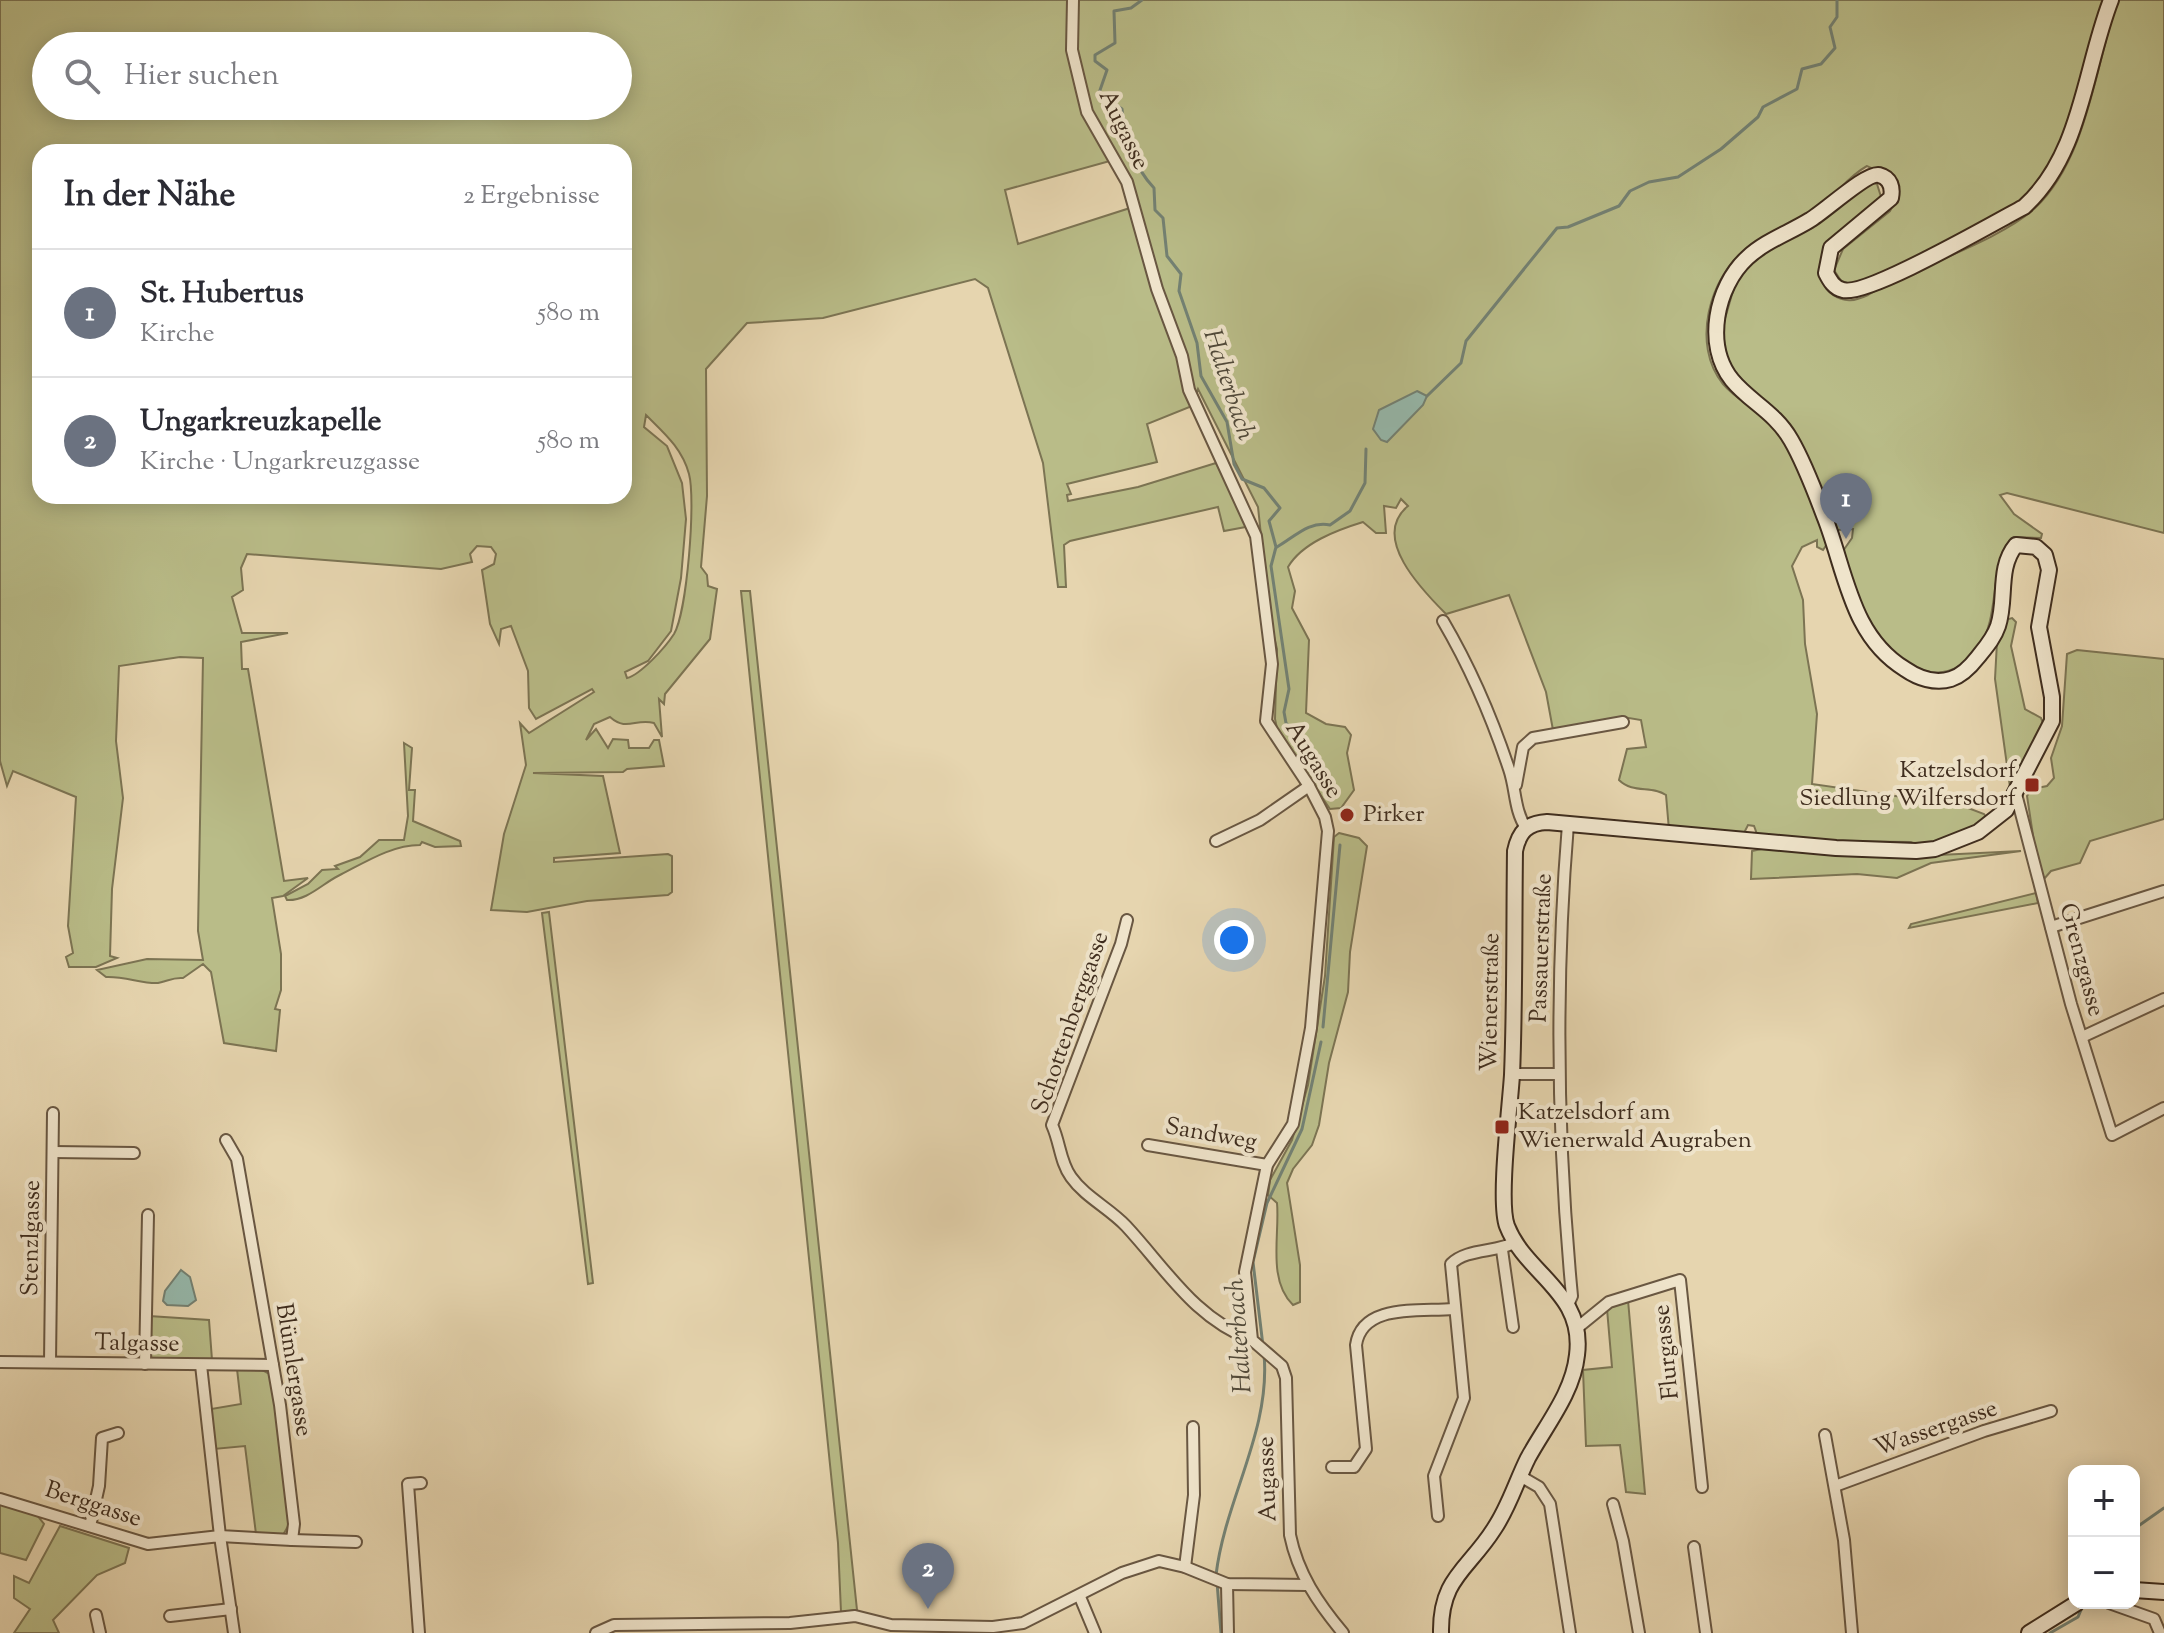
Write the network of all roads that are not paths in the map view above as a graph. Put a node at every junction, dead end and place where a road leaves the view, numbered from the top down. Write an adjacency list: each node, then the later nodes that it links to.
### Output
1 (1073, 0): 5 (street, Augasse)
2 (2111, 0): 7 (street)
3 (1443, 621): 6 (street)
4 (1623, 722): 6 (street)
5 (1309, 786): 10 (street); 24 (street, Augasse)
6 (1514, 786): 9 (street)
7 (2016, 794): 8 (street); 13 (street, Grenzgasse)
8 (1568, 824): 9 (street); 17 (street, Passauerstraße)
9 (1526, 828): 16 (street, Wienerstraße)
10 (1216, 841)
11 (2164, 891): 13 (street)
12 (1127, 920): 32 (street, Schottenberggasse)
13 (2051, 927): 15 (street, Grenzgasse)
14 (2164, 999): 15 (street)
15 (2082, 1037): 18 (street, Grenzgasse)
16 (1512, 1074): 17 (street); 26 (street, Wienerstraße)
17 (1558, 1074): 28 (street, Passauerstraße)
18 (2164, 1108)
19 (53, 1113): 22 (street, Stenzlgasse)
20 (226, 1140): 37 (street, Blümlergasse)
21 (1148, 1145): 24 (street, Sandweg)
22 (53, 1152): 23 (street); 34 (street, Stenzlgasse)
23 (134, 1153)
24 (1267, 1165): 32 (street, Augasse)
25 (148, 1215): 35 (street)
26 (1516, 1242): 27 (street); 28 (street, Wienerstraße)
27 (1502, 1250): 29 (street); 30 (street)
28 (1568, 1305): 31 (street, Wienerstraße)
29 (1453, 1309): 42 (street); 49 (street)
30 (1513, 1327)
31 (1577, 1328): 43 (street, Wienerstraße); 46 (street, Flurgasse)
32 (1254, 1342): 57 (street, Augasse)
33 (0, 1362): 34 (street, Talgasse)
34 (50, 1362): 35 (street, Talgasse)
35 (145, 1364): 36 (street, Talgasse)
36 (201, 1365): 37 (street, Talgasse); 51 (street)
37 (273, 1365): 52 (street, Blümlergasse)
38 (2051, 1411): 45 (street, Wassergasse)
39 (1193, 1427): 55 (street)
40 (118, 1433): 50 (street)
41 (1825, 1435): 45 (street)
42 (1332, 1467)
43 (1520, 1476): 76 (street, Wienerstraße); 77 (street)
44 (421, 1483): 71 (street)
45 (1835, 1486): 80 (street)
46 (1702, 1487)
47 (0, 1499): 50 (street, Berggasse)
48 (1613, 1504): 78 (street)
49 (1438, 1516)
50 (90, 1526): 51 (street, Berggasse)
51 (220, 1536): 52 (street); 62 (street)
52 (292, 1540): 53 (street)
53 (356, 1542)
54 (1694, 1547): 79 (street)
55 (1185, 1567): 56 (street); 60 (street)
56 (1220, 1582): 57 (street); 74 (street)
57 (1307, 1585): 75 (street, Augasse)
58 (2140, 1590): 59 (street)
59 (2164, 1592)
60 (1080, 1597): 68 (street); 73 (street)
61 (2068, 1608): 81 (street)
62 (231, 1609): 65 (street); 70 (street)
63 (2126, 1609): 82 (street)
64 (96, 1615): 69 (street)
65 (170, 1616)
66 (891, 1629): 67 (street); 68 (street)
67 (609, 1630): 72 (street)
68 (949, 1630)
69 (100, 1633)
70 (234, 1633)
71 (419, 1633)
72 (596, 1633)
73 (1095, 1633)
74 (1228, 1633)
75 (1343, 1633)
76 (1441, 1633)
77 (1570, 1633)
78 (1639, 1633)
79 (1706, 1633)
80 (1852, 1633)
81 (2029, 1633)
82 (2160, 1633)

